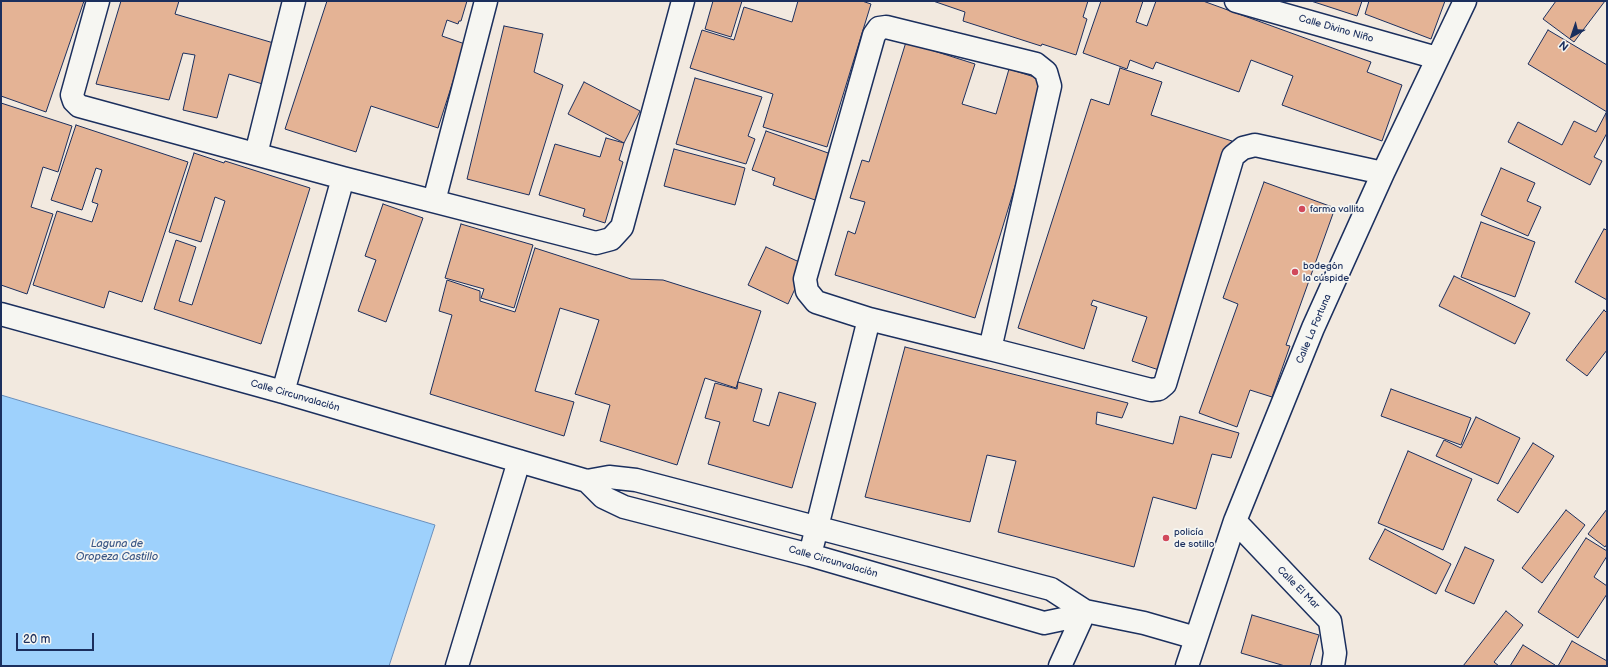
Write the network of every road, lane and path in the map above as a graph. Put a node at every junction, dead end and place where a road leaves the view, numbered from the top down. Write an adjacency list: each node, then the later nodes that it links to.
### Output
1 (98, 1): 8 (street)
2 (294, 1): 8 (street)
3 (486, 1): 11 (street)
4 (682, 1): 11 (street)
5 (1236, 1): 7 (street, Calle Divino Niño)
6 (1465, 1): 7 (street, Calle La Fortuna)
7 (1437, 58): 9 (street, Calle La Fortuna)
8 (256, 154): 10 (street)
9 (1383, 173): 14 (street); 18 (street, Calle La Fortuna)
10 (343, 178): 11 (street); 15 (street)
11 (434, 201)
12 (1, 314): 15 (street, Calle Circunvalación)
13 (869, 319): 14 (street); 14 (street); 19 (street)
14 (990, 349)
15 (283, 392): 16 (street, Calle Circunvalación)
16 (519, 461): 17 (street, Calle Circunvalación); 23 (street)
17 (587, 481): 19 (street, Calle Circunvalación); 20 (street, Calle Circunvalación)
18 (1235, 521): 22 (street, Calle La Fortuna); 26 (street, Calle El Mar)
19 (816, 529): 20 (street); 21 (street, Calle Circunvalación)
20 (810, 555): 21 (street, Calle Circunvalación)
21 (1085, 611): 22 (street, Calle Circunvalación); 24 (street)
22 (1196, 638): 25 (street, Calle La Fortuna)
23 (457, 666)
24 (1060, 666)
25 (1187, 666)
26 (1332, 666)

